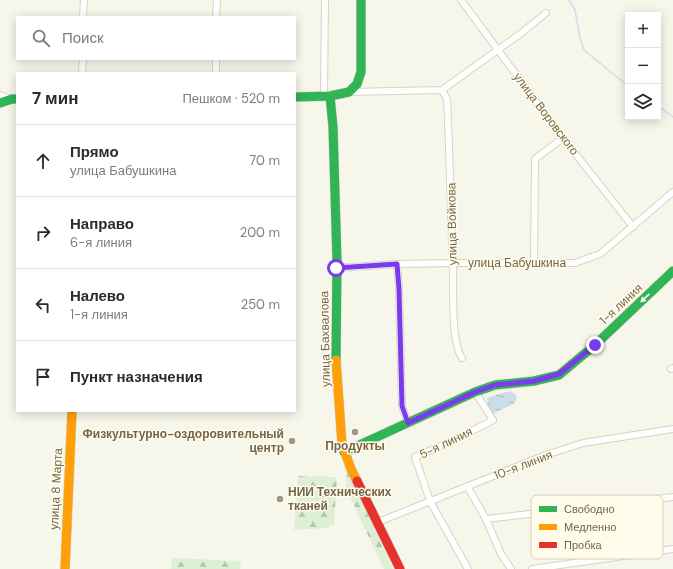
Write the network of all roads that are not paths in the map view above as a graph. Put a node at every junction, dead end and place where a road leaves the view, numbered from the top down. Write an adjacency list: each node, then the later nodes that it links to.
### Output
1 (84, 0): 7 (street)
2 (217, 0): 8 (street)
3 (325, 0): 17 (street)
4 (361, 0): 15 (street)
5 (461, 0): 9 (street, улица Воровского)
6 (546, 12): 9 (street)
7 (83, 16)
8 (216, 16)
9 (498, 50): 14 (street); 21 (street, улица Воровского)
10 (82, 60): 12 (street)
11 (216, 60): 13 (street)
12 (82, 72)
13 (216, 72)
14 (442, 90): 15 (street); 24 (street, улица Войкова)
15 (349, 92): 17 (street)
16 (0, 95): 19 (street)
17 (327, 96): 18 (street); 27 (street, улица Бахвалова)
18 (296, 98)
19 (14, 99): 20 (street)
20 (0, 103)
21 (563, 138): 23 (street, улица Воровского); 26 (street)
22 (673, 192): 23 (street, улица Бабушкина)
23 (633, 227): 26 (street, улица Бабушкина)
24 (453, 263): 25 (street, улица Бабушкина); 26 (street, улица Бабушкина); 29 (street, улица Войкова)
25 (397, 264): 27 (street, улица Бабушкина); 32 (street)
26 (534, 264)
27 (336, 268): 34 (street, улица Бахвалова)
28 (673, 271): 30 (street, 1-я линия, one-way to 30)
29 (462, 358)
30 (475, 392): 32 (street, 1-я линия); 38 (street, 5-я линия)
31 (72, 412): 45 (street, улица 8 Марта)
32 (408, 423): 34 (street, 1-я линия)
33 (673, 428): 35 (street, 10-я линия)
34 (344, 452): 41 (street, улица Бахвалова)
35 (467, 486): 38 (street, 10-я линия); 40 (street)
36 (673, 497): 37 (street)
37 (663, 498)
38 (430, 501): 41 (street, 10-я линия); 47 (street, 5-я линия)
39 (531, 513): 40 (street)
40 (486, 518): 48 (street)
41 (378, 522): 46 (street, улица Бахвалова)
42 (673, 548): 43 (street)
43 (663, 549)
44 (599, 559): 49 (street)
45 (65, 569)
46 (400, 569)
47 (468, 569)
48 (511, 569)
49 (532, 569)

